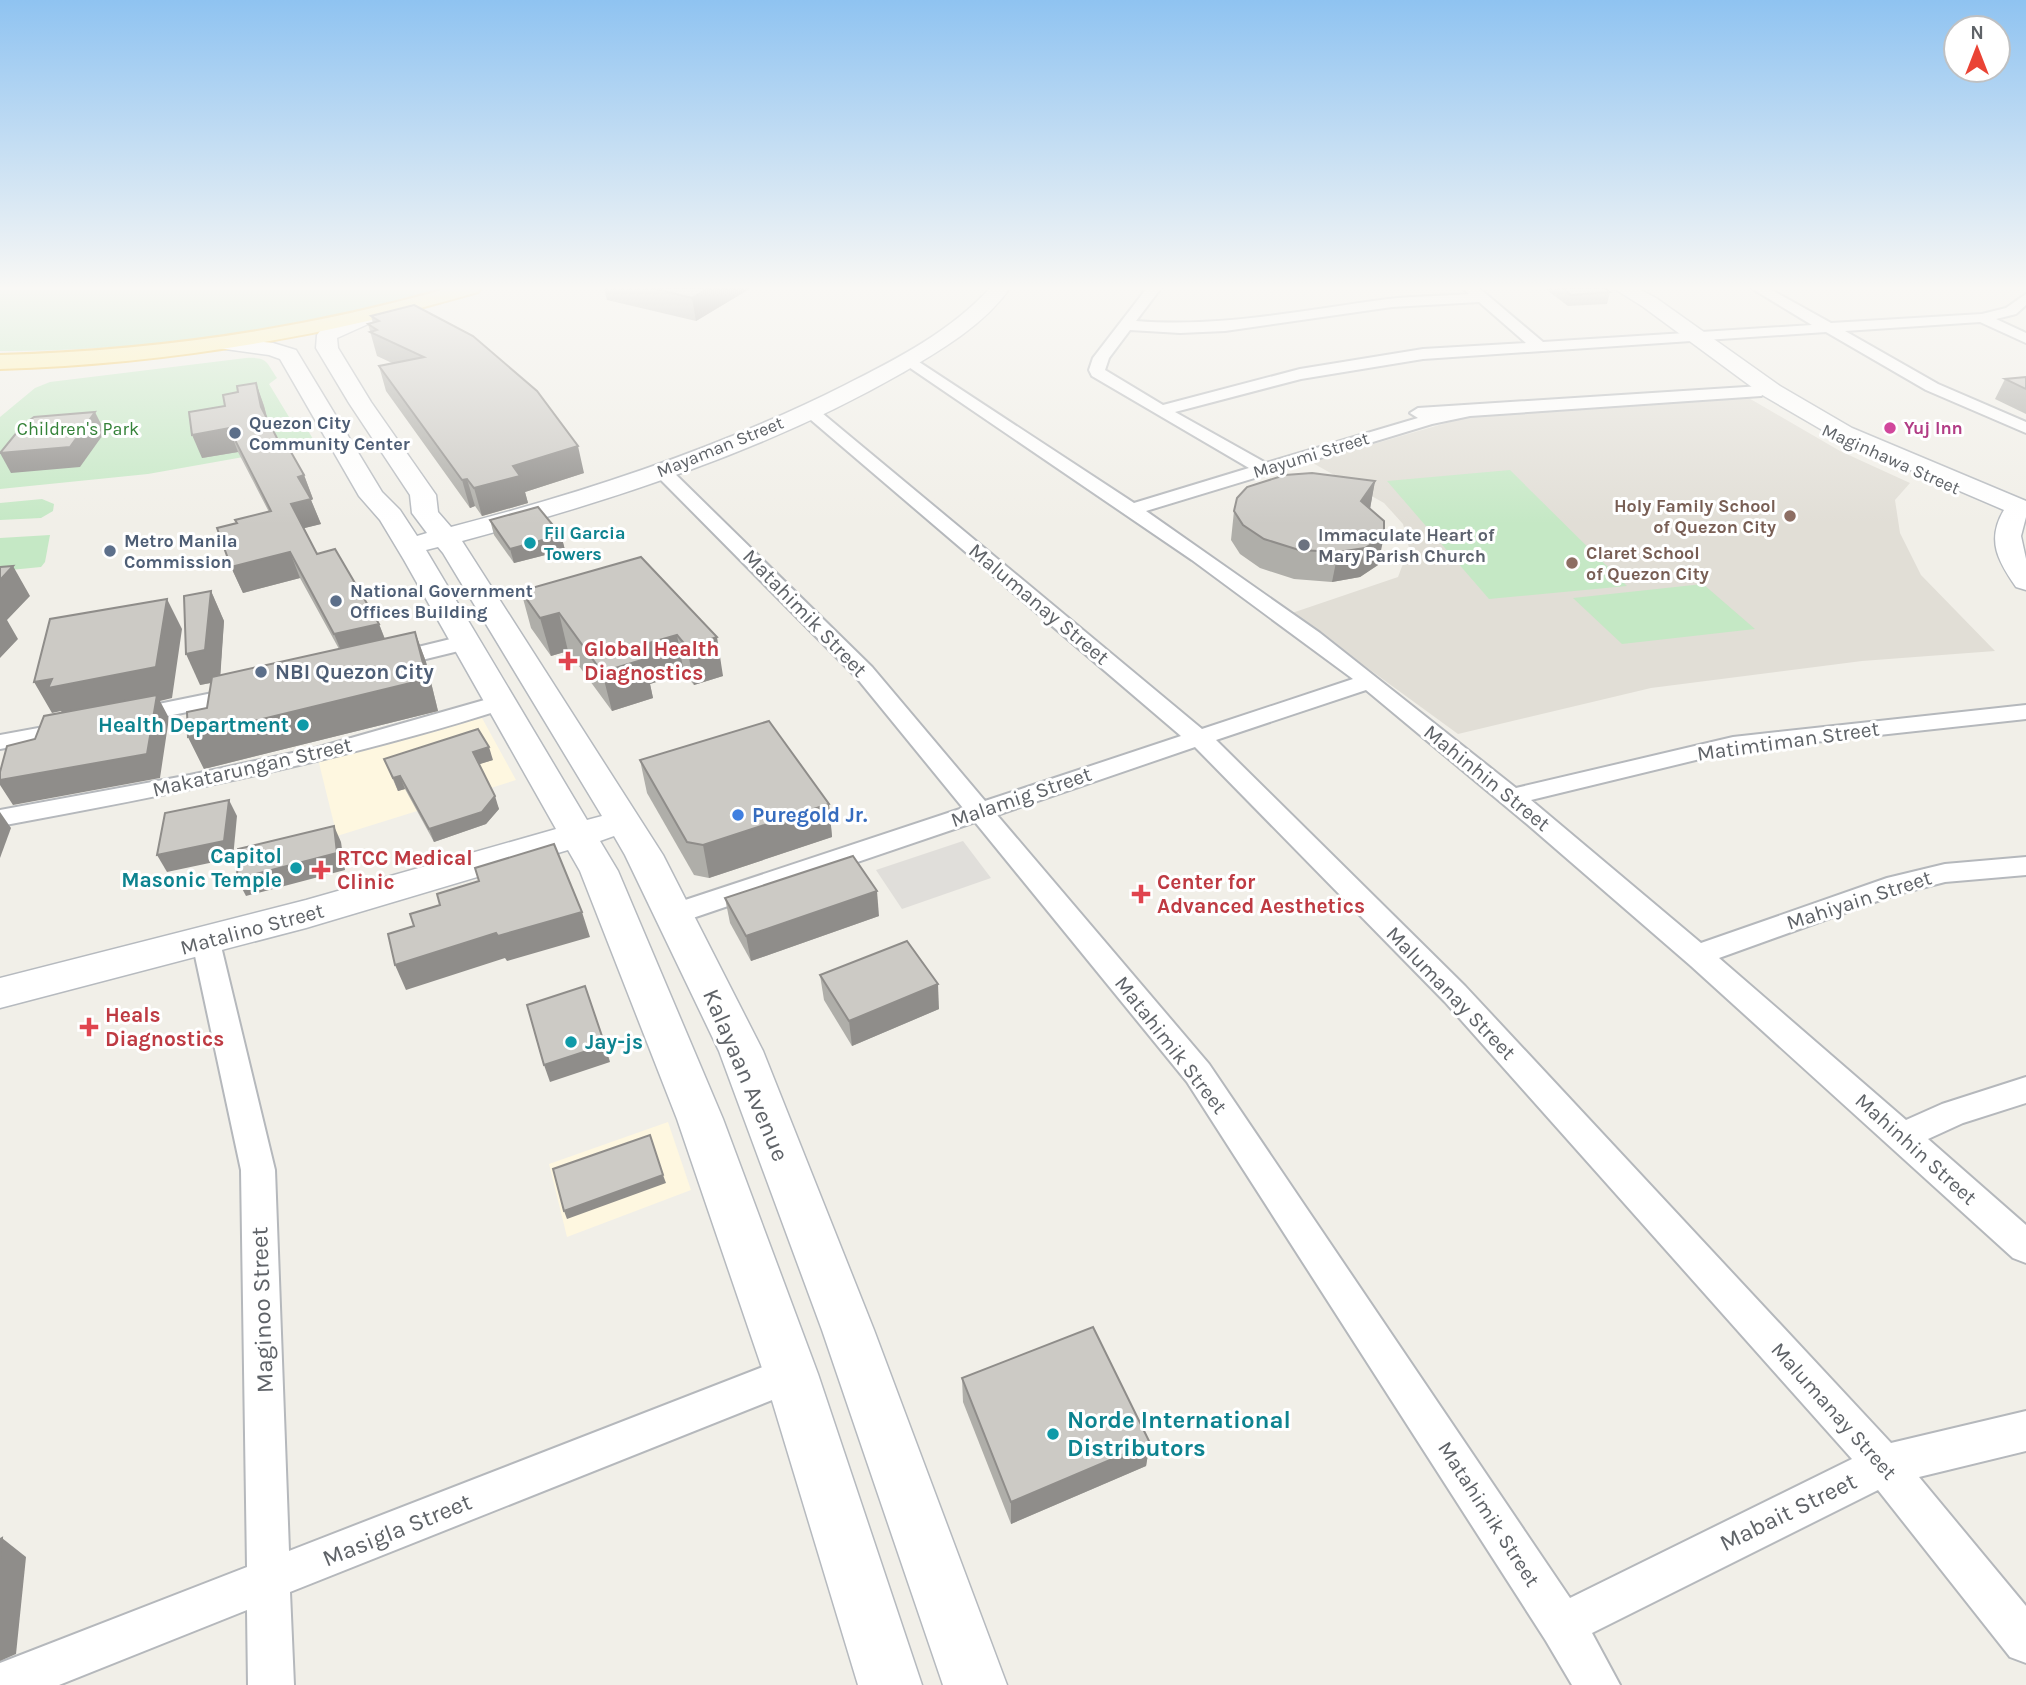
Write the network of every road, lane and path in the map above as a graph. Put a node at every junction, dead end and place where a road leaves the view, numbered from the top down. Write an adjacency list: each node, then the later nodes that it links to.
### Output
1 (306, 367): 17 (main road, Kalayaan Avenue)
2 (338, 367): 19 (main road, Kalayaan Avenue)
3 (897, 367): 11 (main road, Mayaman Street)
4 (917, 367): 18 (street, Mahinhin Street)
5 (1098, 367): 12 (street)
6 (1337, 367): 12 (street)
7 (1730, 367): 10 (main road, Maginhawa Street)
8 (1736, 367): 16 (main road, Maginhawa Street)
9 (1896, 367): 13 (street)
10 (1761, 391): 14 (street, Mayumi Street); 16 (main road, Maginhawa Street)
11 (810, 411): 15 (main road, Mayaman Street); 29 (street, Malumanay Street)
12 (1160, 411): 14 (street)
13 (2026, 428)
14 (1264, 469): 18 (street, Mayumi Street)
15 (662, 471): 20 (main road, Mayaman Street); 32 (street, Matahimik Street)
16 (2023, 508): 22 (main road)
17 (395, 509): 19 (main road); 21 (main road, Kalayaan Avenue)
18 (1132, 509): 25 (street, Mahinhin Street)
19 (425, 510): 20 (main road, Kalayaan Avenue)
20 (445, 537): 21 (main road, Mayaman Street); 34 (main road, Kalayaan Avenue)
21 (409, 546): 23 (main road, Kalayaan Avenue)
22 (2026, 581)
23 (467, 642): 24 (street); 27 (main road, Kalayaan Avenue)
24 (370, 665)
25 (1369, 681): 29 (street, Malamig Street); 31 (street, Mahinhin Street)
26 (260, 690): 30 (street)
27 (502, 702): 33 (street, Makatarungan Street); 34 (main road, Kalayaan Avenue)
28 (2026, 712): 31 (street, Matimtiman Street)
29 (1199, 738): 32 (street, Malamig Street); 45 (street, Malumanay Street)
30 (0, 742)
31 (1512, 797): 38 (street, Mahinhin Street)
32 (981, 811): 36 (street, Malamig Street); 47 (street, Matahimik Street)
33 (0, 818)
34 (601, 828): 36 (main road, Kalayaan Avenue); 37 (main road, Matalino Street); 43 (main road, Kalayaan Avenue)
35 (2026, 866): 38 (street, Mahiyain Street)
36 (674, 914): 52 (main road, Kalayaan Avenue)
37 (206, 942): 39 (main road, Matalino Street); 46 (street, Maginoo Street)
38 (1697, 955): 41 (street, Mahinhin Street)
39 (0, 993)
40 (2026, 1090): 41 (street)
41 (1903, 1136): 42 (street, Mahinhin Street)
42 (2026, 1247)
43 (791, 1374): 46 (street, Masigla Street); 51 (main road, Kalayaan Avenue)
44 (2026, 1431): 45 (street, Mabait Street)
45 (1884, 1465): 47 (street, Mabait Street); 48 (street, Malumanay Street)
46 (270, 1580): 49 (street, Masigla Street); 50 (street, Maginoo Street)
47 (1562, 1625): 53 (street, Matahimik Street)
48 (2026, 1641)
49 (2, 1685)
50 (271, 1685)
51 (890, 1685)
52 (975, 1685)
53 (1597, 1685)

